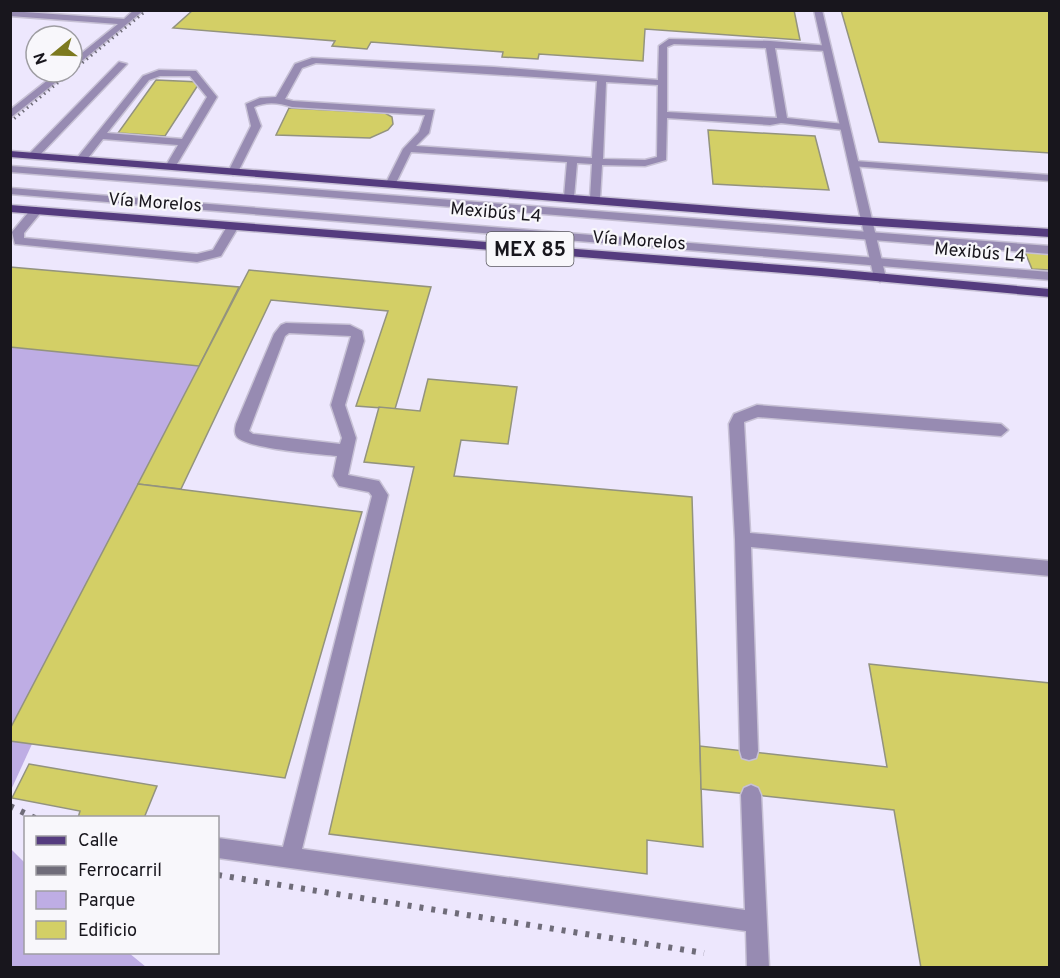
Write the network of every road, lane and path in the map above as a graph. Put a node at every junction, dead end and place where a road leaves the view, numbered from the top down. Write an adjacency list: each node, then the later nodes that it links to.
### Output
1 (140, 10): 4 (street)
2 (818, 10): 6 (street)
3 (10, 13): 4 (street)
4 (127, 22): 7 (street)
5 (770, 45): 6 (street); 10 (street); 15 (street)
6 (827, 48): 16 (street)
7 (84, 56)
8 (122, 64): 21 (street)
9 (602, 79): 10 (street); 12 (street); 24 (street)
10 (663, 83): 14 (street)
11 (49, 84): 13 (street)
12 (279, 100): 19 (street); 28 (street)
13 (10, 114)
14 (662, 116): 15 (street); 24 (street)
15 (781, 120): 16 (street)
16 (844, 127): 25 (street)
17 (100, 136): 18 (street); 18 (street); 23 (street)
18 (185, 142): 26 (street)
19 (408, 149): 22 (street); 30 (street)
20 (10, 154): 21 (main road, Vía Morelos)
21 (33, 156): 23 (main road, Vía Morelos)
22 (572, 159): 24 (street); 32 (street)
23 (81, 160): 26 (main road, Vía Morelos)
24 (596, 160): 33 (street)
25 (855, 164): 29 (street); 36 (street)
26 (170, 167): 28 (main road, Vía Morelos)
27 (10, 169): 39 (street, Mexibús L4)
28 (233, 172): 30 (main road, Vía Morelos)
29 (1050, 178)
30 (391, 183): 32 (main road, Vía Morelos)
31 (10, 191): 41 (street, Mexibús L4)
32 (569, 197): 33 (main road, Vía Morelos)
33 (595, 199): 36 (main road, Vía Morelos)
34 (10, 208): 35 (main road, Vía Morelos / MEX 85)
35 (36, 211): 37 (main road, Vía Morelos / MEX 85); 37 (street)
36 (867, 221): 38 (main road, Vía Morelos); 39 (street)
37 (233, 226): 43 (main road, Vía Morelos / MEX 85)
38 (1050, 234)
39 (870, 236): 40 (street, Mexibús L4); 41 (street)
40 (1050, 250)
41 (877, 262): 42 (street, Mexibús L4); 43 (street)
42 (1050, 276)
43 (880, 278): 44 (main road, Vía Morelos / MEX 85)
44 (1050, 293)
45 (1001, 430): 47 (street)
46 (346, 451): 46 (street); 52 (street)
47 (743, 539): 48 (street); 49 (street)
48 (1050, 569)
49 (749, 751)
50 (752, 795): 53 (street)
51 (219, 848): 52 (street)
52 (290, 858): 53 (street)
53 (757, 922): 54 (street)
54 (758, 968)

